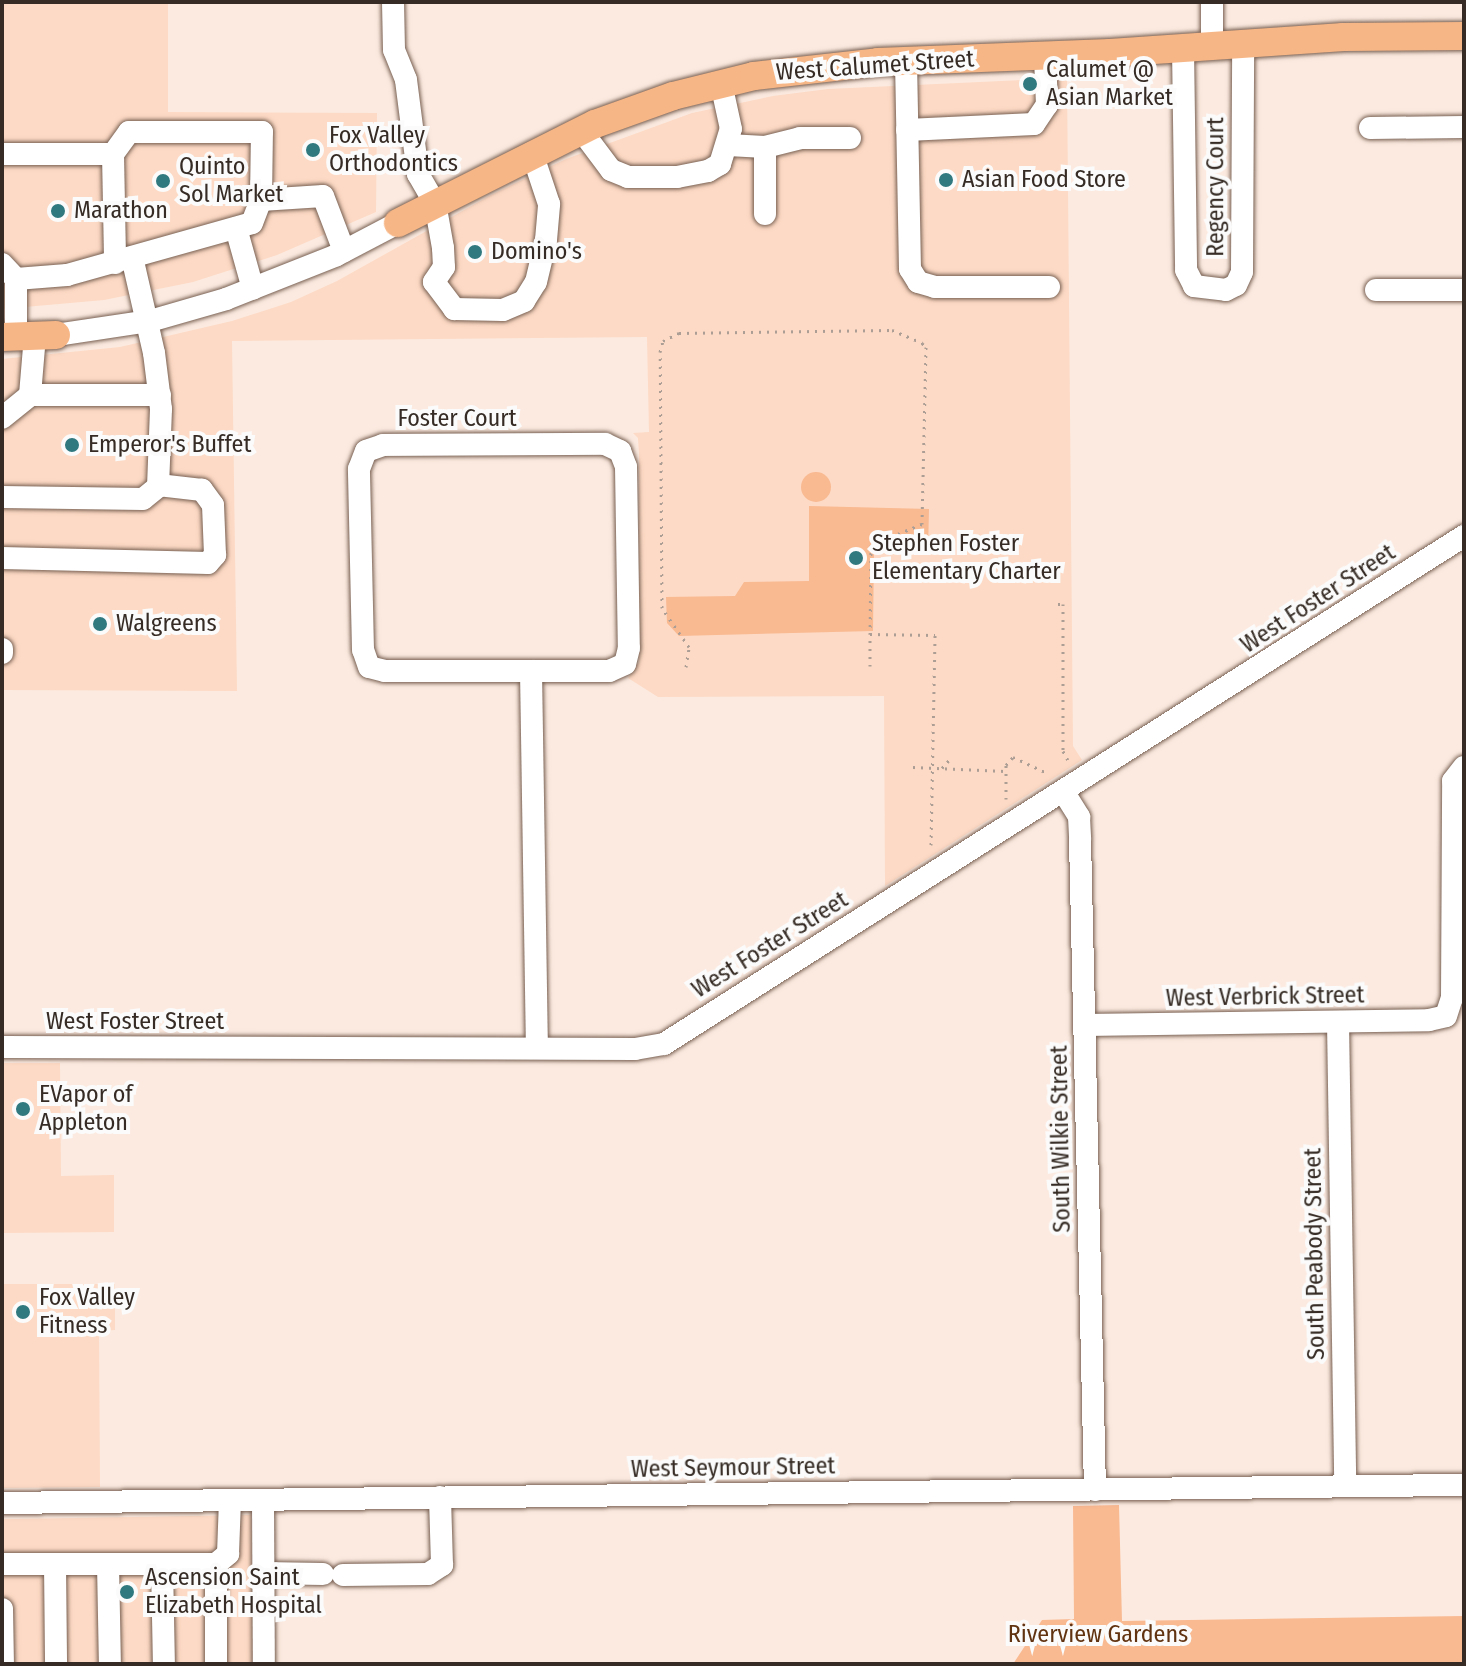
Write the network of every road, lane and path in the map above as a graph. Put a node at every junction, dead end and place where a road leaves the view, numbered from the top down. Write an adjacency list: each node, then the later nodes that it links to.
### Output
1 (393, 2): 21 (street)
2 (1212, 2): 5 (street)
3 (1464, 36): 4 (main road, West Calumet Street)
4 (1243, 44): 5 (main road, West Calumet Street); 6 (street, Regency Court)
5 (1212, 46): 6 (main road, West Calumet Street)
6 (1183, 48): 7 (main road, West Calumet Street)
7 (1045, 57): 8 (main road, West Calumet Street); 13 (street)
8 (906, 61): 9 (main road, West Calumet Street); 13 (street)
9 (721, 83): 12 (main road, West Calumet Street); 15 (street)
10 (1464, 127): 11 (street)
11 (1370, 128)
12 (581, 130): 15 (street); 17 (main road, West Calumet Street)
13 (907, 130): 28 (street)
14 (850, 138): 16 (street)
15 (728, 145): 16 (street)
16 (765, 147): 22 (street)
17 (532, 153): 21 (main road, West Calumet Street); 21 (street)
18 (2, 154): 19 (street)
19 (113, 154): 20 (street); 26 (street)
20 (261, 200): 24 (street); 25 (street)
21 (435, 203): 23 (main road, West Calumet Street)
22 (765, 214)
23 (398, 223): 25 (street, West Calumet Street)
24 (236, 228): 26 (street); 29 (street)
25 (344, 251): 29 (street, West Calumet Street)
26 (124, 260): 27 (street); 32 (street)
27 (9, 272): 33 (street)
28 (1049, 287)
29 (253, 289): 32 (street, West Calumet Street)
30 (1376, 290): 31 (street)
31 (1464, 290)
32 (145, 322): 33 (street, West Calumet Street); 35 (street)
33 (27, 336): 34 (street)
34 (30, 395): 35 (street); 36 (street)
35 (160, 395): 37 (street)
36 (2, 418)
37 (158, 485): 38 (street); 40 (street)
38 (2, 497)
39 (1464, 536): 54 (street, West Foster Street)
40 (2, 558)
41 (1058, 604): 47 (path)
42 (870, 634): 43 (path); 44 (path); 49 (path)
43 (870, 666)
44 (686, 667)
45 (531, 671): 45 (street, Foster Court); 60 (street)
46 (950, 759): 50 (path)
47 (1068, 760)
48 (913, 767): 49 (path)
49 (933, 767): 50 (path); 56 (path)
50 (942, 768): 52 (path)
51 (1461, 770): 57 (street, West Verbrick Street)
52 (1005, 771): 53 (path); 55 (path)
53 (1047, 773)
54 (1063, 791): 58 (street, South Wilkie Street); 60 (street, West Foster Street)
55 (1006, 799)
56 (931, 845)
57 (1338, 1022): 58 (street, West Verbrick Street); 62 (street, South Peabody Street)
58 (1085, 1025): 63 (street, South Wilkie Street)
59 (2, 1047): 60 (street, West Foster Street)
60 (537, 1048)
61 (1464, 1485): 62 (street, West Seymour Street)
62 (1345, 1486): 63 (street, West Seymour Street)
63 (1095, 1490): 64 (street, West Seymour Street)
64 (440, 1497): 66 (street, West Seymour Street); 73 (street)
65 (230, 1500): 66 (street, West Seymour Street); 67 (street, West Seymour Street); 72 (street)
66 (263, 1500): 73 (street)
67 (2, 1503)
68 (2, 1564): 69 (street)
69 (55, 1564): 70 (street); 76 (street)
70 (108, 1564): 71 (street); 77 (street)
71 (162, 1564): 72 (street); 78 (street)
72 (216, 1564): 79 (street)
73 (263, 1573): 80 (street)
74 (2, 1609): 75 (street)
75 (3, 1664)
76 (56, 1664)
77 (110, 1664)
78 (164, 1664)
79 (216, 1664)
80 (264, 1664)

